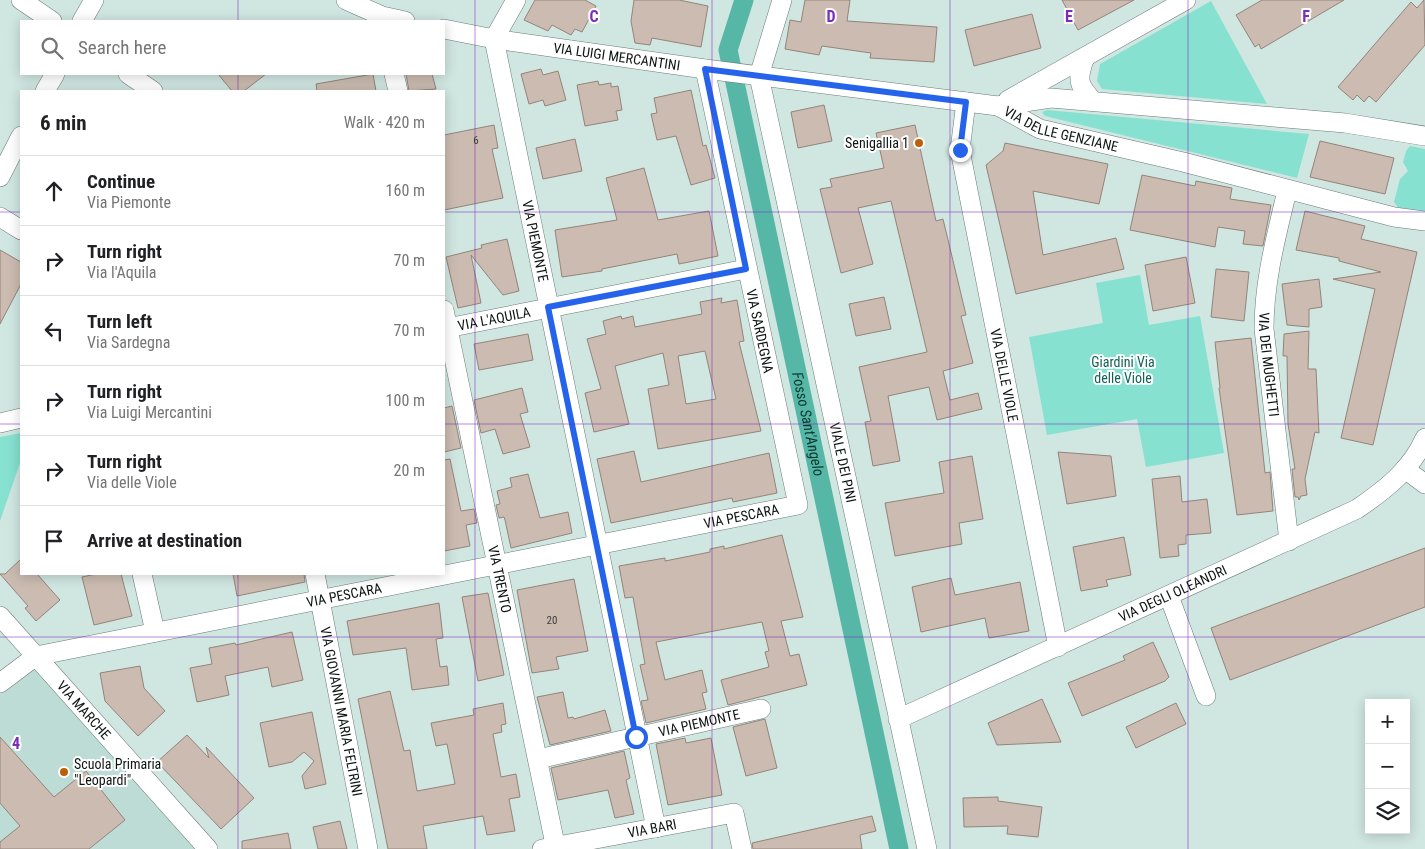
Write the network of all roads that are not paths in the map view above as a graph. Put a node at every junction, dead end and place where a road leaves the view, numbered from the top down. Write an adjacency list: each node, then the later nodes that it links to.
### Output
1 (21, 0): 8 (street)
2 (94, 0): 9 (street)
3 (346, 0): 7 (street)
4 (516, 0): 12 (street)
5 (782, 0): 18 (street)
6 (1186, 0): 13 (street)
7 (382, 18): 10 (street)
8 (51, 20)
9 (83, 20)
10 (397, 20)
11 (445, 29): 12 (street, VIA LUIGI MERCANTINI)
12 (494, 39): 14 (street, VIA LUIGI MERCANTINI); 33 (street, VIA PIEMONTE)
13 (1084, 57): 23 (street); 24 (street)
14 (705, 69): 18 (street, VIA LUIGI MERCANTINI); 32 (street, VIA SARDEGNA)
15 (53, 75): 19 (street)
16 (129, 75): 20 (street)
17 (394, 75): 21 (street)
18 (759, 76): 22 (street, VIA LUIGI MERCANTINI); 55 (street, VIALE DEI PINI)
19 (46, 90)
20 (152, 90)
21 (398, 90)
22 (966, 102): 24 (street, VIA LUIGI MERCANTINI); 50 (street, VIA DELLE VIOLE)
23 (1094, 102): 24 (street, VIA DELLE GENZIANE); 25 (street, VIA DELLE GENZIANE)
24 (998, 106): 28 (street, VIA DELLE GENZIANE)
25 (1425, 136)
26 (20, 138): 27 (street)
27 (0, 176)
28 (1288, 190): 30 (street, VIA DELLE GENZIANE); 41 (street, VIA DEI MUGHETTI)
29 (0, 217): 31 (street)
30 (1425, 222)
31 (20, 229)
32 (746, 269): 33 (street, VIA L'AQUILA); 40 (street, VIA SARDEGNA)
33 (548, 307): 34 (street, VIA L'AQUILA); 42 (street, VIA PIEMONTE)
34 (446, 319): 43 (street, VIA TRENTO)
35 (20, 418): 36 (street)
36 (0, 423)
37 (1425, 438): 38 (street, VIA DEGLI OLEANDRI)
38 (1405, 469): 39 (street); 41 (street, VIA DEGLI OLEANDRI)
39 (1425, 484)
40 (798, 505): 42 (street, VIA PESCARA)
41 (1289, 541): 46 (street, VIA DEGLI OLEANDRI)
42 (597, 546): 43 (street, VIA PESCARA); 56 (street, VIA PIEMONTE)
43 (498, 566): 47 (street, VIA PESCARA); 57 (street, VIA TRENTO)
44 (142, 575): 49 (street)
45 (314, 575): 47 (street, VIA GIOVANNI MARIA FELTRINI)
46 (1169, 596): 50 (street, VIA DEGLI OLEANDRI); 53 (street)
47 (320, 600): 49 (street, VIA PESCARA); 61 (street, VIA GIOVANNI MARIA FELTRINI)
48 (0, 616): 51 (street, VIA MARCHE)
49 (155, 632): 51 (street, VIA PESCARA)
50 (1058, 647): 55 (street, VIA DEGLI OLEANDRI)
51 (36, 656): 52 (street); 60 (street, VIA MARCHE)
52 (0, 684)
53 (1206, 696)
54 (761, 709): 56 (street, VIA PIEMONTE)
55 (898, 719): 63 (street, VIALE DEI PINI)
56 (636, 737): 57 (street); 58 (street, VIA PIEMONTE)
57 (538, 759): 59 (street, VIA TRENTO)
58 (656, 828): 59 (street, VIA BARI); 62 (street, VIA BARI)
59 (551, 848)
60 (208, 849)
61 (368, 849)
62 (742, 849)
63 (927, 849)

